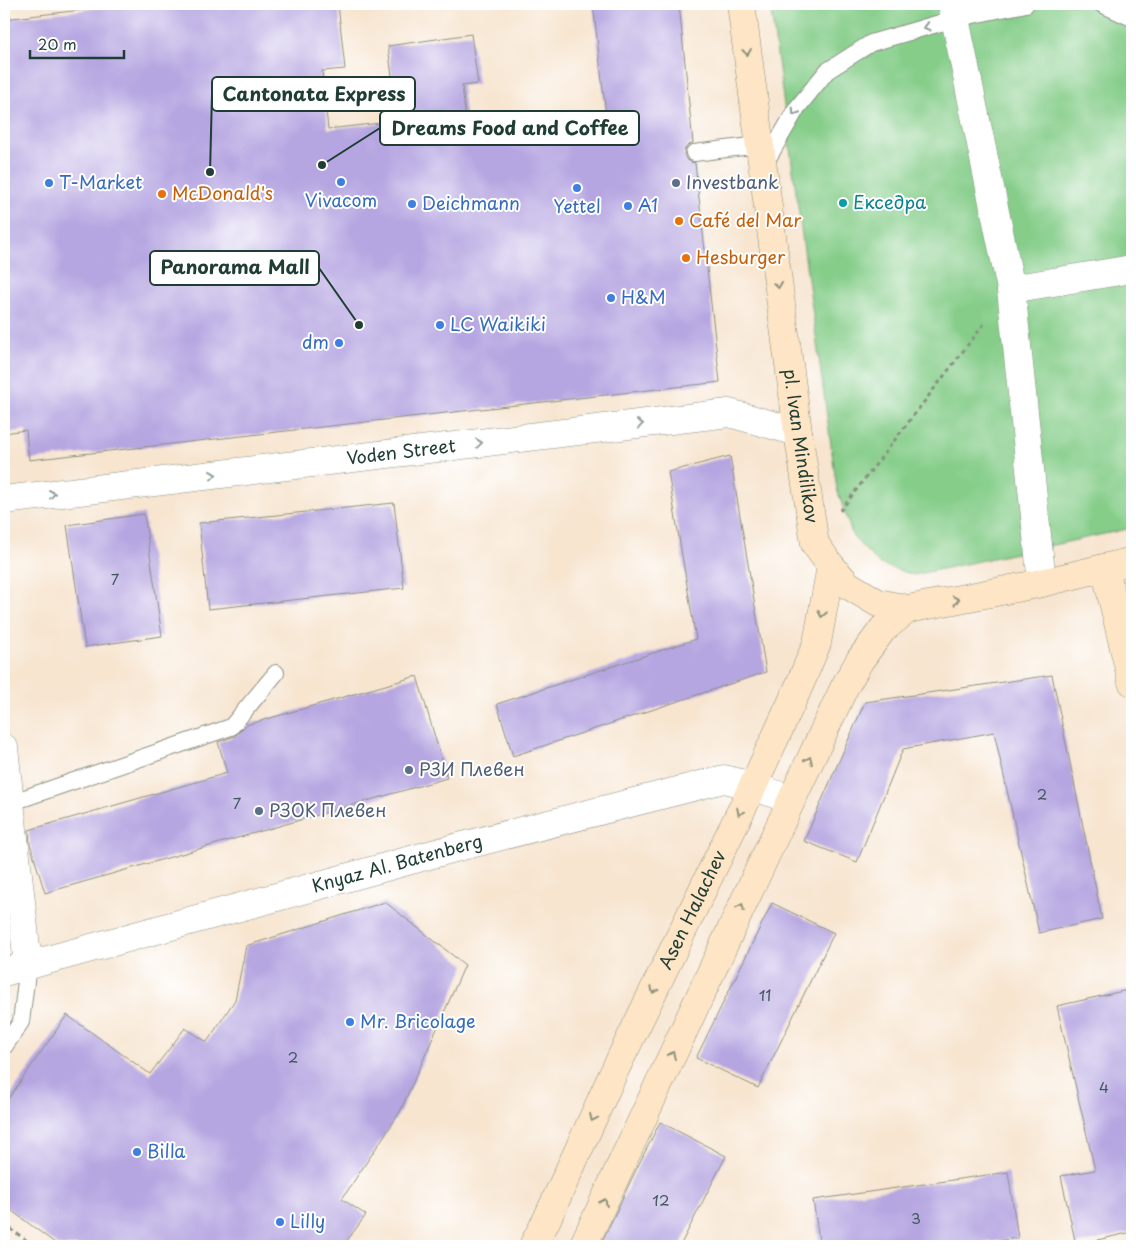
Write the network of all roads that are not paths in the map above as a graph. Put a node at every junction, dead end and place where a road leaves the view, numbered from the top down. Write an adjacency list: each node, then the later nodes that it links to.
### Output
1 (741, 4): 7 (street, pl. Ivan Mindilikov, one-way to 7)
2 (1026, 4): 4 (lane)
3 (1102, 4): 5 (lane)
4 (953, 12): 7 (lane, one-way to 7); 9 (street)
5 (1132, 18)
6 (694, 153): 7 (lane)
7 (761, 156): 10 (street, pl. Ivan Mindilikov, one-way to 10)
8 (1132, 269): 9 (street)
9 (1011, 289): 15 (street)
10 (798, 432): 11 (street, Voden Street, one-way to 10); 13 (street, pl. Ivan Mindilikov)
11 (4, 500)
12 (1132, 561): 14 (street, pl. Ivan Mindilikov)
13 (831, 566): 16 (street, pl. Ivan Mindilikov); 20 (street, Asen Halachev, one-way to 20)
14 (1105, 568): 15 (street, pl. Ivan Mindilikov); 18 (street)
15 (1042, 582): 16 (street, pl. Ivan Mindilikov, one-way to 15)
16 (908, 609): 21 (street, one-way to 16)
17 (276, 674): 22 (lane)
18 (1132, 682)
19 (4, 748): 22 (street)
20 (753, 786): 21 (street, Knyaz Al. Batenberg); 23 (street, Knyaz Al. Batenberg); 25 (street, Asen Halachev, one-way to 25)
21 (791, 800): 26 (street, one-way to 21)
22 (10, 803): 23 (street)
23 (16, 968): 24 (lane)
24 (4, 1047)
25 (533, 1246)
26 (583, 1246)

